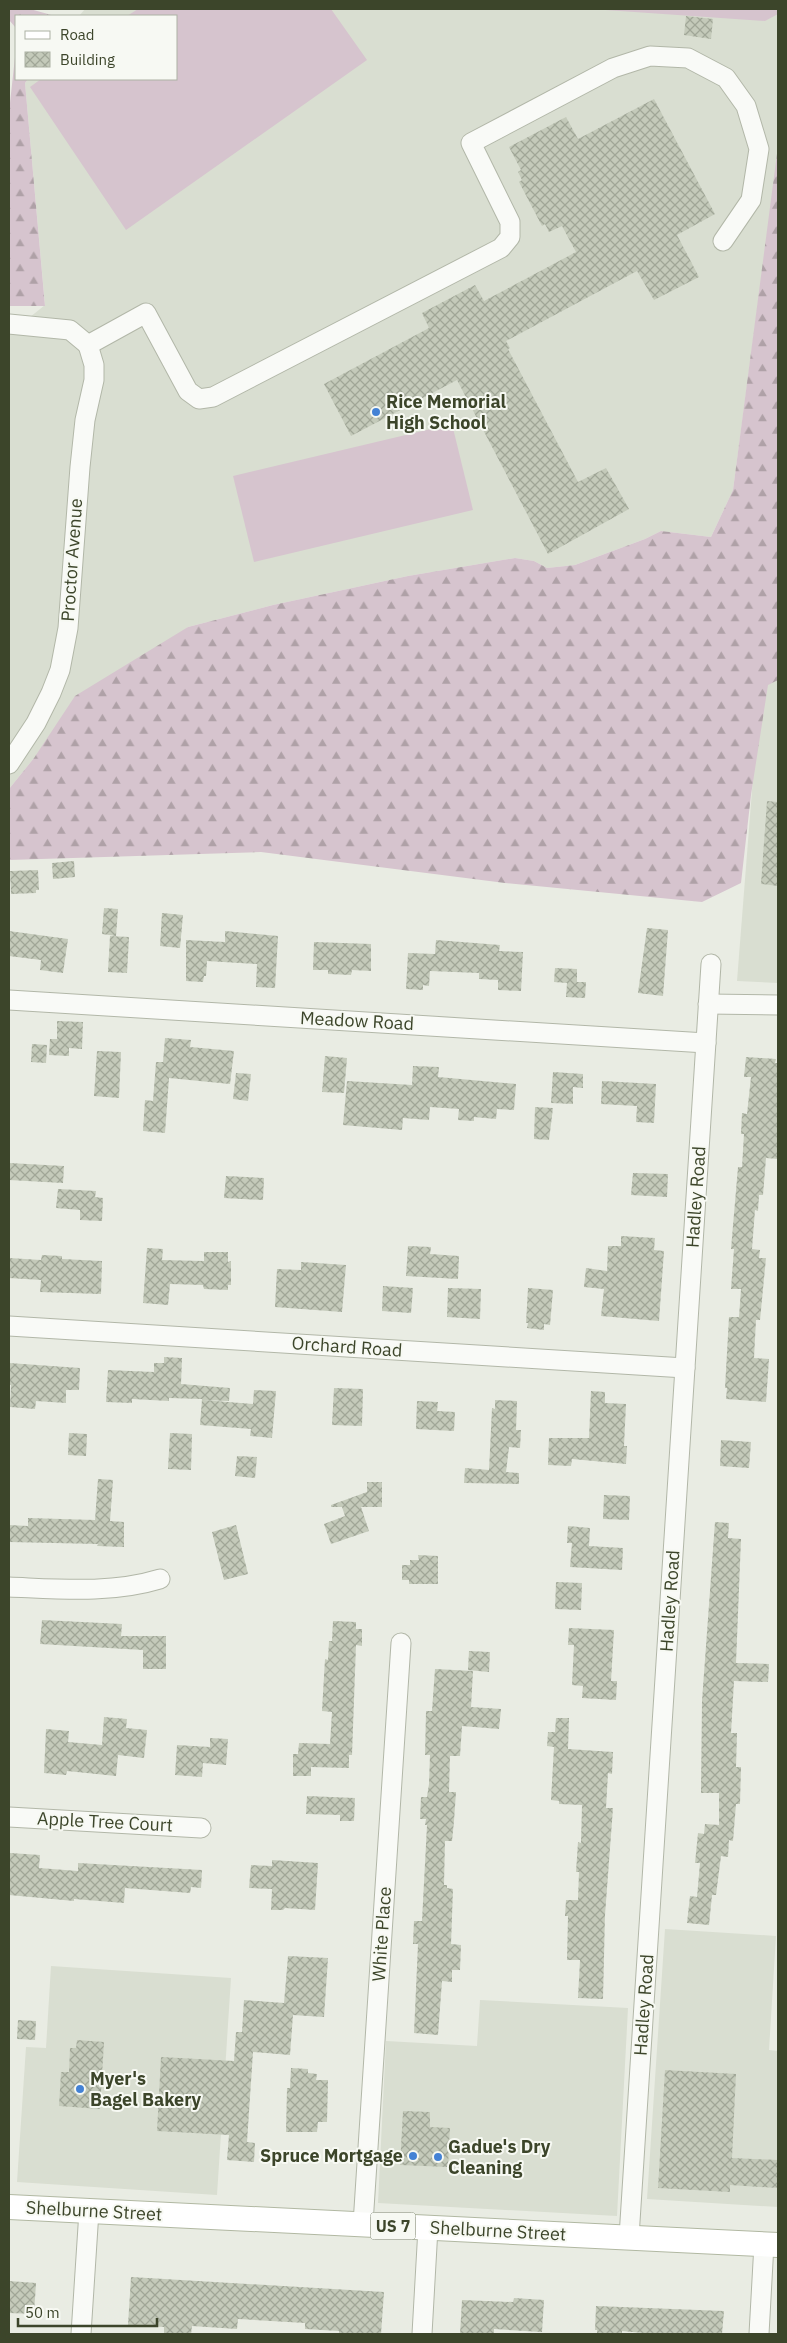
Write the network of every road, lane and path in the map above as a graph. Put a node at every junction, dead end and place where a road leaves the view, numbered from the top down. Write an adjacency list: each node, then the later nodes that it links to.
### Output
1 (723, 240): 3 (street)
2 (9, 324): 3 (street)
3 (88, 344): 4 (street, Proctor Avenue)
4 (9, 764)
5 (711, 964): 7 (street, Hadley Road)
6 (9, 1000): 9 (street, Meadow Road)
7 (708, 1004): 8 (street); 9 (street, Hadley Road)
8 (778, 1005)
9 (706, 1043): 11 (street, Hadley Road)
10 (9, 1326): 11 (street, Orchard Road)
11 (685, 1368): 21 (street, Hadley Road)
12 (160, 1579): 13 (street)
13 (9, 1587)
14 (401, 1643): 19 (street, White Place)
15 (9, 1817): 16 (street, Apple Tree Court)
16 (201, 1828)
17 (9, 2207): 18 (main road, Shelburne Street / US 7)
18 (89, 2211): 19 (main road, Shelburne Street / US 7); 23 (street)
19 (363, 2224): 20 (main road, Shelburne Street / US 7)
20 (428, 2228): 21 (main road, Shelburne Street / US 7); 24 (street)
21 (629, 2238): 22 (main road, Shelburne Street / US 7)
22 (771, 2244): 25 (street)
23 (81, 2334)
24 (422, 2334)
25 (759, 2334)

